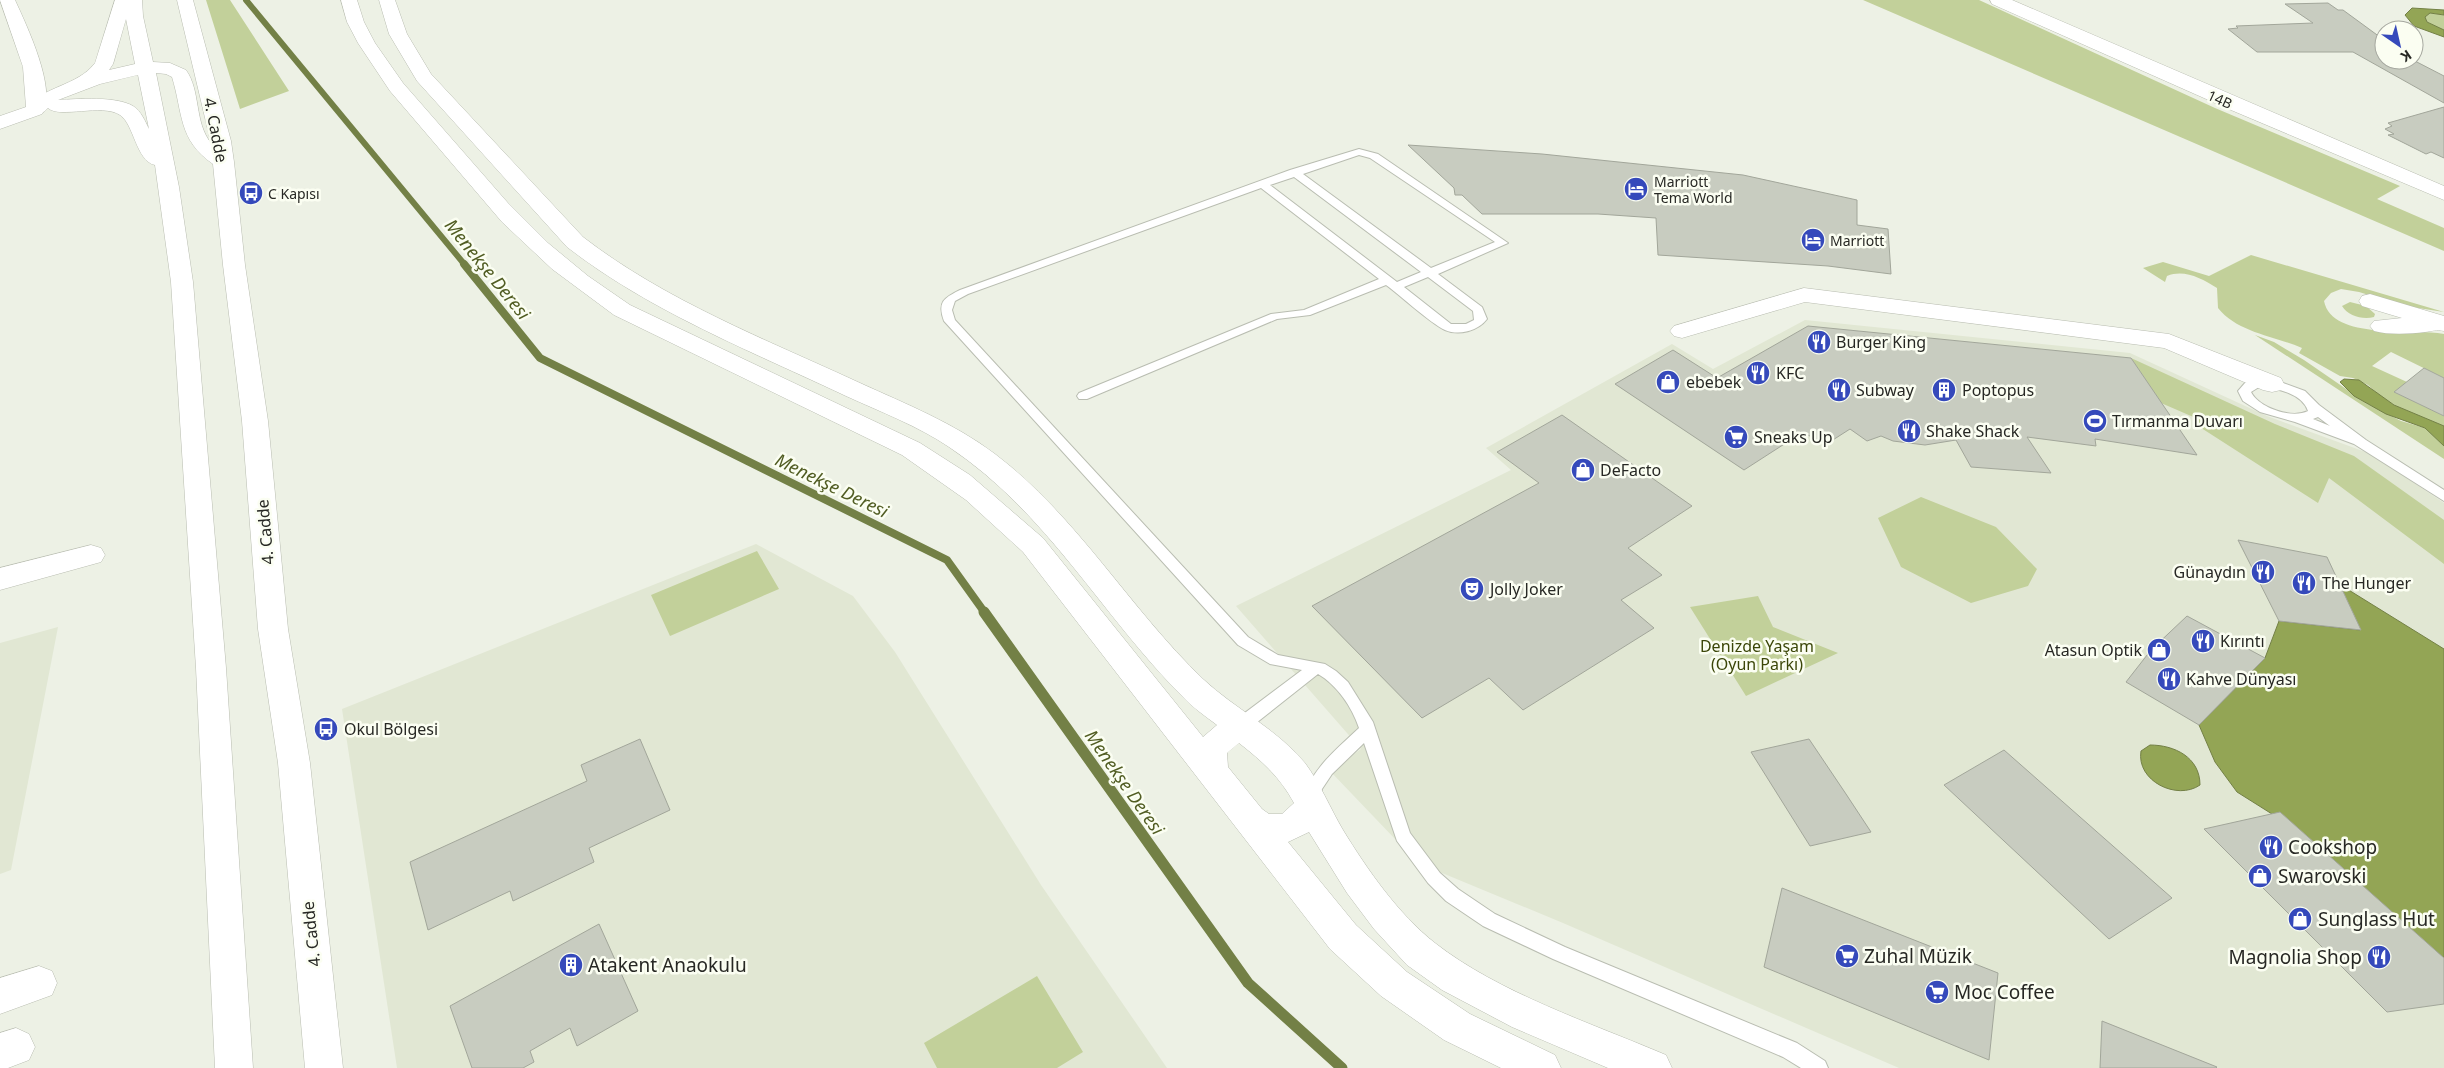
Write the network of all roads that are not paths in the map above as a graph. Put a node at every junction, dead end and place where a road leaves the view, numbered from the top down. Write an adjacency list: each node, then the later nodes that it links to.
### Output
1 (7, 0): 12 (street)
2 (123, 0): 10 (street)
3 (134, 0): 9 (street)
4 (185, 0): 8 (street, 4. Cadde)
5 (348, 0): 38 (street)
6 (387, 0): 36 (street)
7 (1998, 0): 18 (street, 14B)
8 (194, 37): 9 (street); 14 (street, 4. Cadde)
9 (152, 70): 10 (street); 11 (street); 14 (street); 15 (street)
10 (75, 88): 12 (street)
11 (56, 106): 12 (street); 15 (street)
12 (35, 110): 13 (street)
13 (0, 124)
14 (224, 162): 44 (street, 4. Cadde)
15 (166, 169): 43 (street)
16 (1294, 172): 17 (lane); 19 (lane); 19 (lane)
17 (1262, 184): 20 (lane); 35 (lane)
18 (2444, 194)
19 (1429, 273): 20 (lane); 20 (lane)
20 (1391, 283): 28 (lane)
21 (2370, 301): 22 (street)
22 (2444, 324): 23 (street)
23 (2382, 326)
24 (1682, 332): 25 (street)
25 (2169, 341): 26 (street); 27 (street)
26 (2272, 384): 27 (lane); 29 (lane)
27 (2244, 391): 30 (lane)
28 (1083, 396)
29 (2314, 408): 30 (lane); 31 (lane)
30 (2300, 419): 31 (lane)
31 (2361, 442): 32 (lane)
32 (2444, 496)
33 (91, 555): 34 (street)
34 (0, 579)
35 (1316, 667): 36 (lane); 37 (lane)
36 (1240, 726): 38 (street); 39 (street)
37 (1368, 730): 39 (lane); 47 (lane)
38 (1215, 777): 40 (street)
39 (1311, 802): 40 (street); 46 (street)
40 (1248, 818): 45 (street)
41 (38, 983): 42 (street)
42 (0, 996)
43 (234, 1068)
44 (324, 1068)
45 (1542, 1068)
46 (1653, 1068)
47 (1818, 1068)

